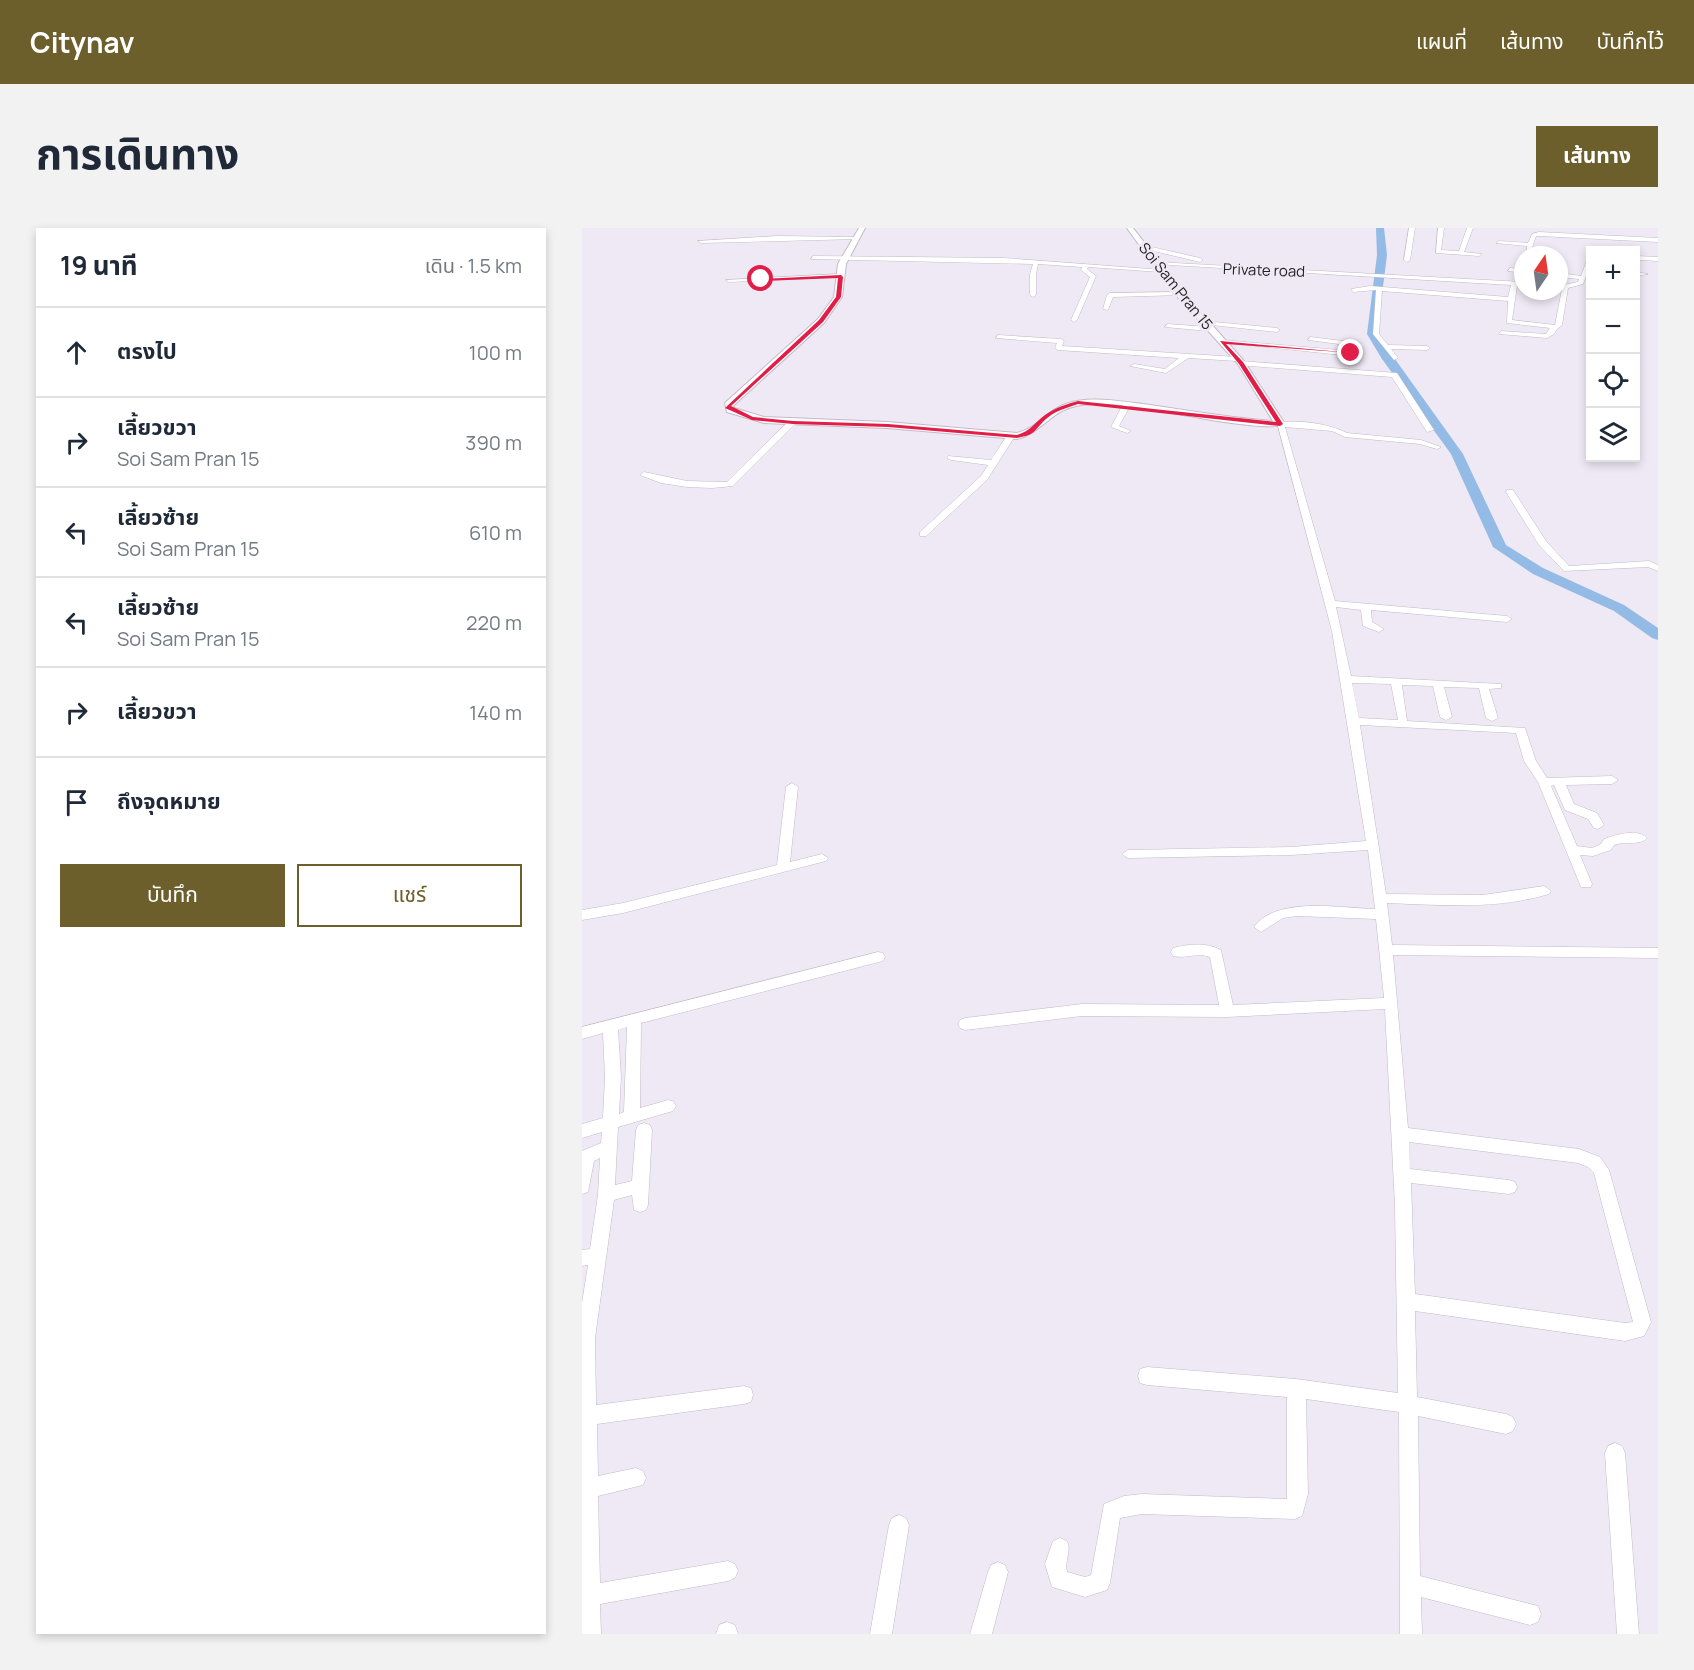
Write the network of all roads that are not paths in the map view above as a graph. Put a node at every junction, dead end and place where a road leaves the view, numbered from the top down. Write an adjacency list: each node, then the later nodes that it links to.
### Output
1 (862, 228): 7 (street)
2 (1130, 228): 13 (street, Soi Sam Pran 15)
3 (1412, 228): 20 (street)
4 (1442, 228): 14 (street)
5 (1470, 228): 14 (street)
6 (1596, 237): 9 (street); 11 (street); 12 (street)
7 (855, 239): 8 (street); 16 (street)
8 (701, 241)
9 (1655, 242)
10 (1499, 243): 12 (street)
11 (1593, 244)
12 (1531, 245)
13 (1143, 247): 22 (street); 24 (street, Soi Sam Pran 15)
14 (1461, 253): 15 (street)
15 (1479, 254)
16 (844, 257): 18 (street, Private road); 21 (street, Private road); 30 (street)
17 (1640, 257): 19 (street)
18 (813, 258)
19 (1658, 258)
20 (1407, 260)
21 (1036, 262): 23 (street, Private road); 42 (street)
22 (1208, 262)
23 (1086, 266): 24 (street, Private road); 49 (street)
24 (1158, 267): 33 (street, Private road); 40 (street, Soi Sam Pran 15)
25 (1510, 270): 26 (street)
26 (1514, 270)
27 (1586, 272): 32 (street)
28 (1640, 274): 29 (street)
29 (1645, 274)
30 (840, 276): 34 (street); 69 (street)
31 (1568, 276): 32 (street)
32 (1584, 278): 36 (street)
33 (1445, 279): 35 (street, Private road); 41 (street)
34 (729, 280)
35 (1514, 284)
36 (1568, 287)
37 (1379, 289): 38 (street); 41 (street); 61 (street)
38 (1353, 290)
39 (1514, 293): 43 (street)
40 (1180, 294): 45 (street); 46 (street, Soi Sam Pran 15)
41 (1442, 294): 43 (street)
42 (1034, 295)
43 (1511, 299): 53 (street)
44 (1561, 300): 53 (street)
45 (1106, 309)
46 (1198, 316): 47 (street); 52 (street, Soi Sam Pran 15)
47 (1215, 316)
48 (1226, 316): 50 (street)
49 (1074, 320)
50 (1259, 323)
51 (1167, 327): 52 (street)
52 (1205, 327): 54 (street); 57 (street); 59 (street, Soi Sam Pran 15)
53 (1554, 327): 55 (street)
54 (1277, 330)
55 (1501, 333)
56 (998, 338): 64 (street)
57 (1202, 339)
58 (1310, 339): 63 (street)
59 (1222, 342): 63 (street); 66 (street, Soi Sam Pran 15)
60 (1356, 347): 63 (street)
61 (1386, 347): 62 (street); 65 (street)
62 (1427, 348)
63 (1342, 353)
64 (1186, 356): 66 (street); 67 (street)
65 (1394, 358)
66 (1239, 361): 70 (street, Soi Sam Pran 15); 71 (street)
67 (1134, 366)
68 (1126, 405): 70 (street); 72 (street); 73 (street)
69 (793, 422): 73 (street); 77 (street)
70 (1280, 424): 74 (street); 81 (street)
71 (1430, 430)
72 (1127, 431)
73 (1011, 436): 76 (street)
74 (1437, 447)
75 (951, 458): 76 (street)
76 (994, 463): 79 (street)
77 (644, 475)
78 (1510, 492): 80 (street)
79 (923, 534)
80 (1658, 568)
81 (1330, 604): 82 (street); 85 (street)
82 (1366, 607): 83 (street); 84 (street)
83 (1507, 619)
84 (1379, 629)
85 (1346, 680): 86 (street); 93 (street)
86 (1396, 682): 87 (street); 92 (street)
87 (1438, 684): 88 (street); 90 (street)
88 (1483, 685): 89 (street); 91 (street)
89 (1497, 686)
90 (1446, 717)
91 (1492, 718)
92 (1403, 719)
93 (1353, 722): 96 (street); 100 (street)
94 (1612, 780): 95 (street)
95 (1558, 781): 96 (street); 98 (street)
96 (1544, 782): 101 (street)
97 (792, 787): 104 (street)
98 (1598, 825)
99 (1641, 838): 101 (street)
100 (1372, 845): 102 (street); 107 (street)
101 (1572, 850): 105 (street)
102 (1128, 854)
103 (822, 858): 104 (street)
104 (783, 868): 109 (street)
105 (1586, 885)
106 (1544, 891): 107 (street)
107 (1379, 898): 108 (street)
108 (1381, 914): 110 (street); 111 (street)
109 (582, 915)
110 (1261, 927)
111 (1385, 950): 113 (street); 115 (street)
112 (1178, 952): 116 (street)
113 (1658, 953)
114 (878, 957): 117 (street)
115 (1390, 1003): 116 (street); 126 (street)
116 (1227, 1011): 118 (street)
117 (634, 1019): 119 (street); 122 (street)
118 (965, 1024)
119 (609, 1026): 120 (street); 123 (street)
120 (582, 1033)
121 (668, 1106): 122 (street)
122 (632, 1117): 123 (street)
123 (610, 1123): 125 (street); 127 (street)
124 (644, 1130): 129 (street)
125 (582, 1131)
126 (1399, 1134): 128 (street); 135 (street)
127 (609, 1148): 130 (street); 132 (street)
128 (1401, 1175): 131 (street); 135 (street)
129 (640, 1186): 132 (street); 133 (street)
130 (582, 1187)
131 (1509, 1187)
132 (606, 1195): 134 (street)
133 (640, 1205)
134 (590, 1257): 140 (street)
135 (1406, 1301): 139 (street)
136 (1147, 1376): 137 (street)
137 (1296, 1388): 139 (street); 146 (street)
138 (744, 1395): 140 (street)
139 (1407, 1404): 141 (street); 149 (street)
140 (585, 1407): 144 (street)
141 (1506, 1424)
142 (1615, 1452): 156 (street)
143 (636, 1478): 144 (street)
144 (588, 1488): 150 (street)
145 (899, 1525): 153 (street)
146 (1060, 1548)
147 (728, 1572): 150 (street)
148 (998, 1572): 154 (street)
149 (1410, 1584): 151 (street); 155 (street)
150 (589, 1595): 152 (street)
151 (1530, 1614)
152 (590, 1634)
153 (881, 1634)
154 (981, 1634)
155 (1411, 1634)
156 (1628, 1634)

